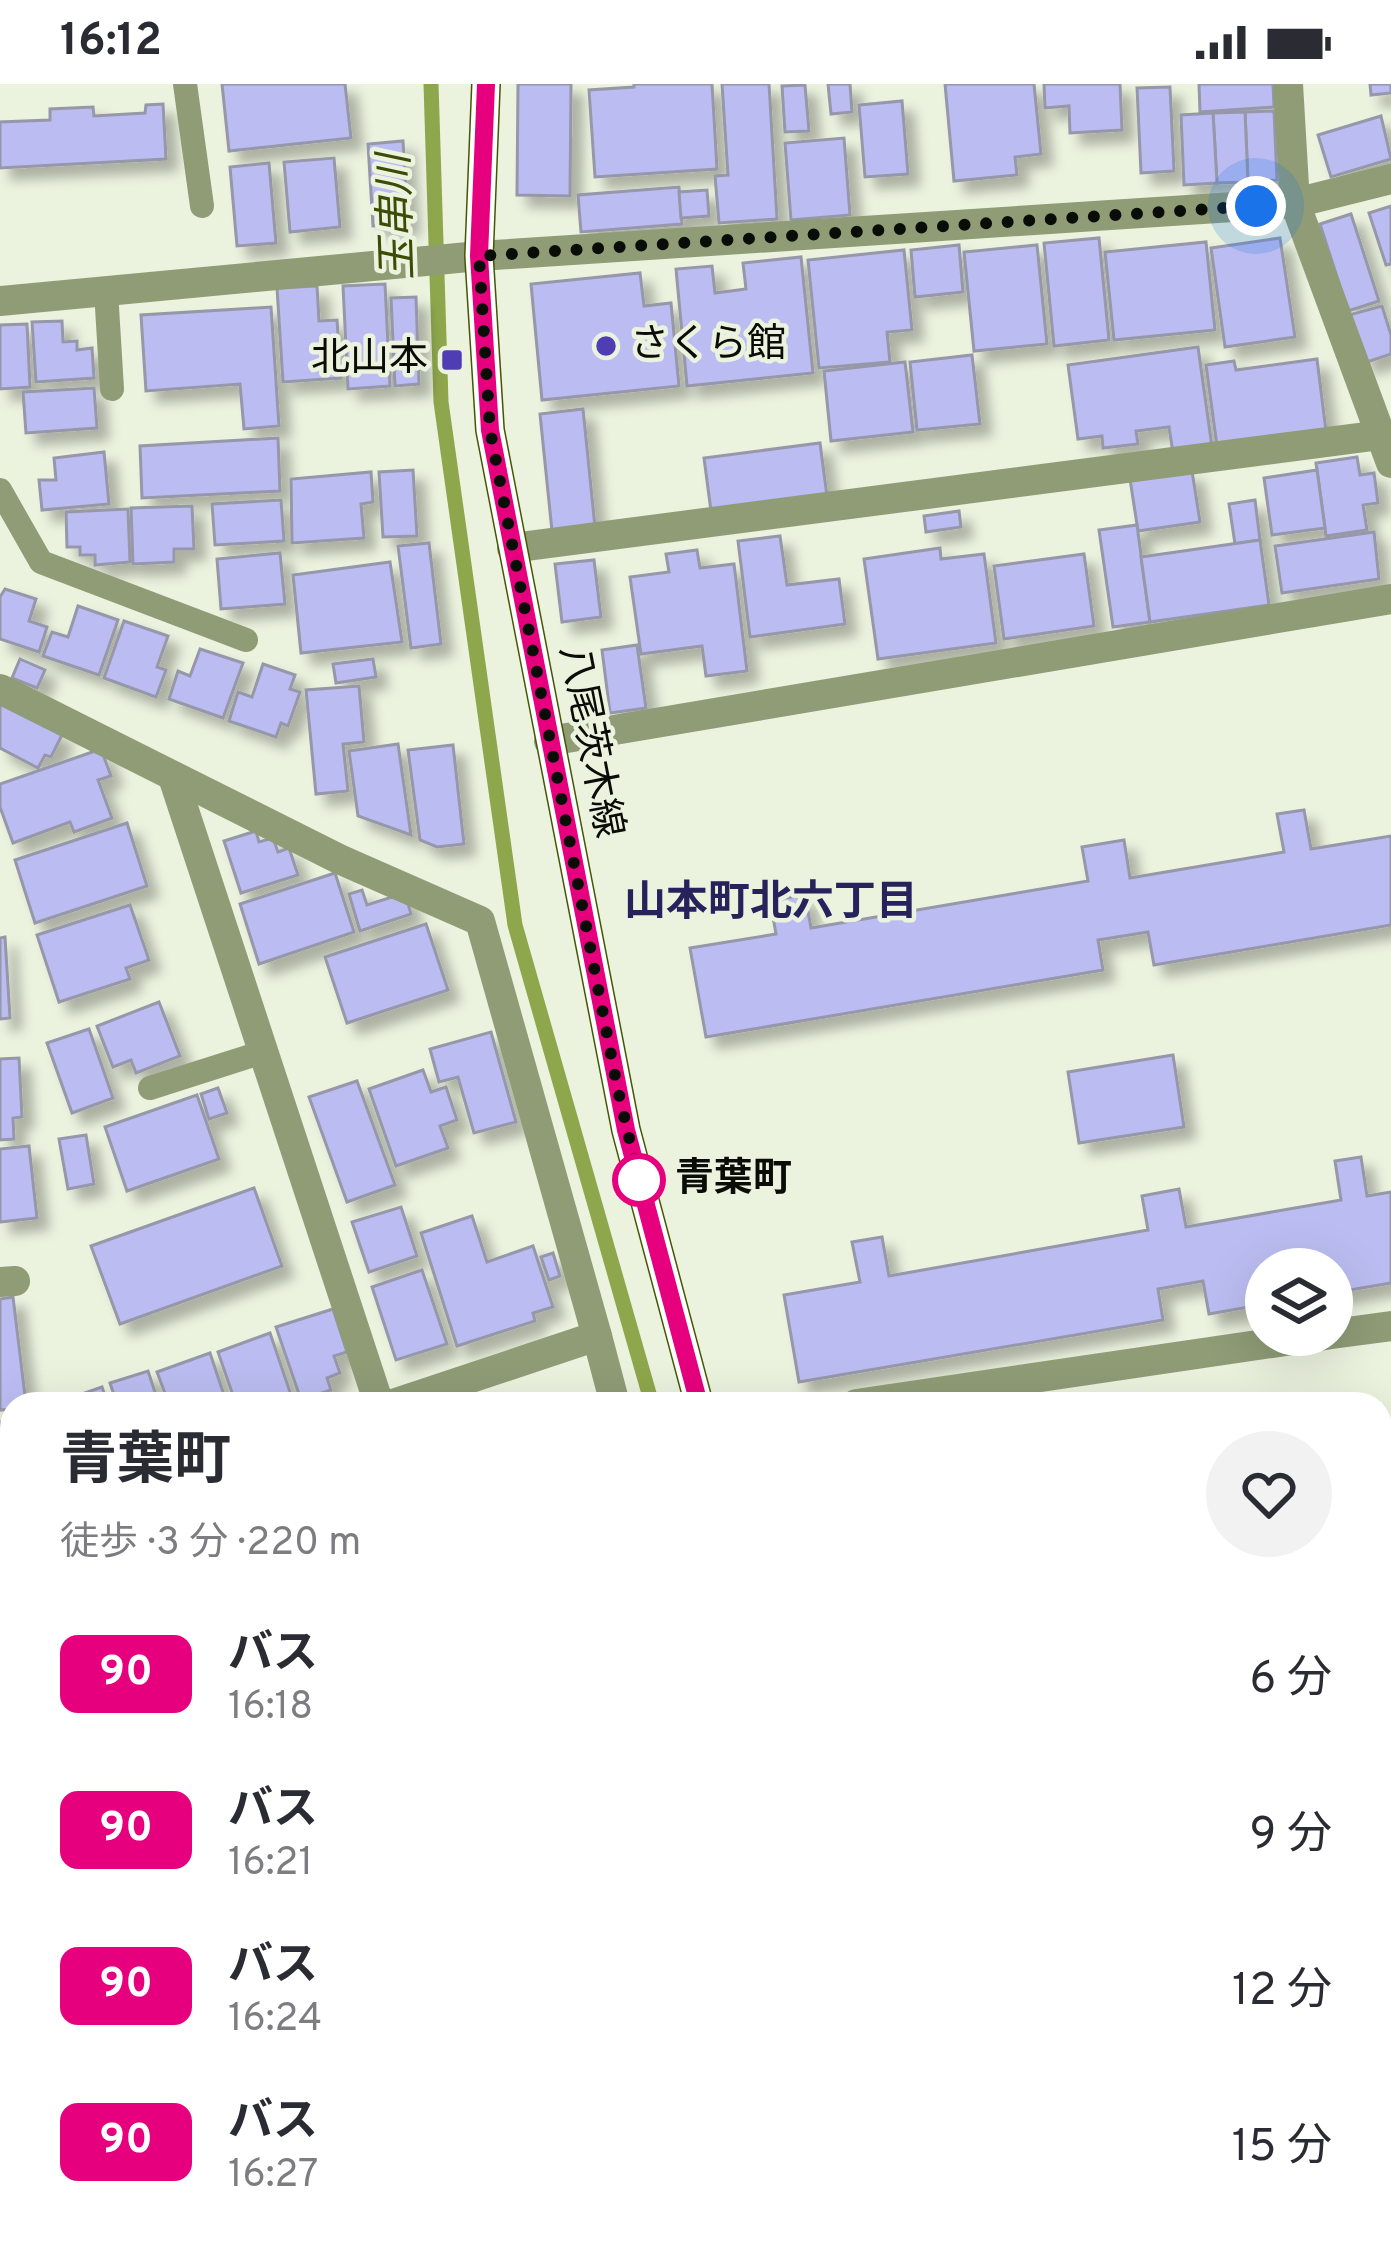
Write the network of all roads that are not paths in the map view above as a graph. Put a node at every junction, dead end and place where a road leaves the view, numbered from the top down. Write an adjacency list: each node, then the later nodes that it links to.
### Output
1 (185, 84): 6 (lane)
2 (486, 84): 7 (main road, 八尾茨木線)
3 (1288, 84): 5 (street)
4 (1391, 178): 5 (street)
5 (1295, 203): 7 (street); 11 (street)
6 (202, 206)
7 (476, 257): 8 (street); 13 (main road, 八尾茨木線)
8 (106, 291): 9 (street); 10 (lane)
9 (0, 301)
10 (112, 389)
11 (1386, 450): 13 (street)
12 (0, 490): 15 (lane)
13 (512, 548): 17 (main road, 八尾茨木線)
14 (1391, 599): 17 (street)
15 (247, 640)
16 (0, 689): 18 (street)
17 (549, 741): 28 (main road, 八尾茨木線)
18 (173, 777): 19 (street); 23 (street)
19 (263, 1052): 20 (lane); 25 (street)
20 (150, 1088)
21 (1391, 1325): 22 (street)
22 (1353, 1331)
23 (596, 1336): 26 (street); 27 (street)
24 (1245, 1347): 29 (street)
25 (375, 1392)
26 (428, 1392)
27 (612, 1392)
28 (696, 1392)
29 (938, 1392)

